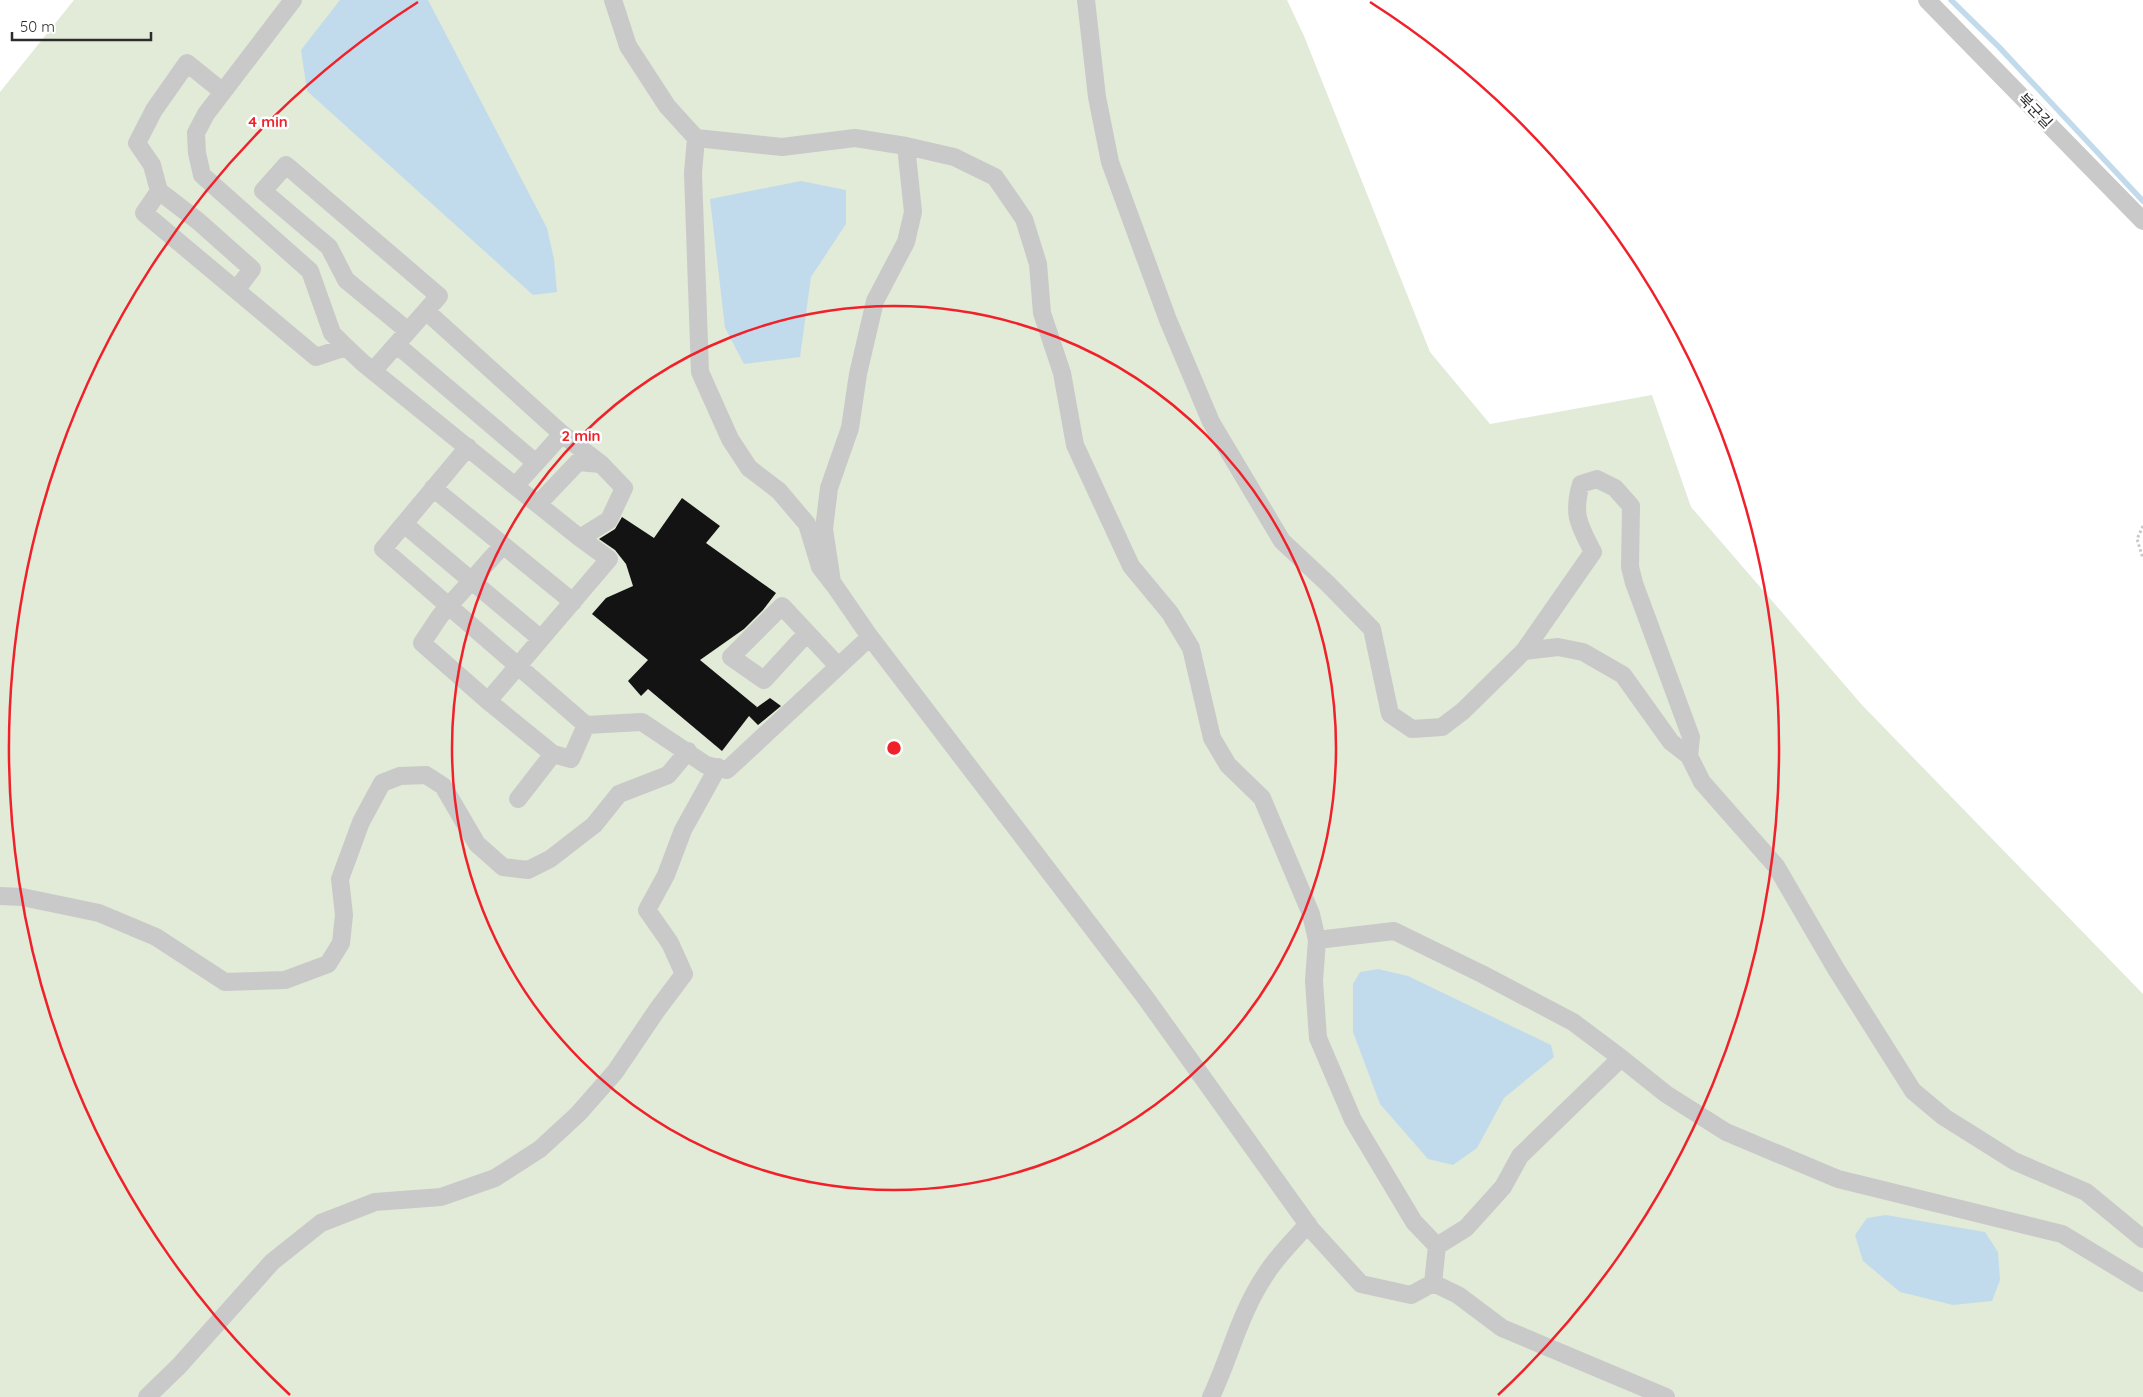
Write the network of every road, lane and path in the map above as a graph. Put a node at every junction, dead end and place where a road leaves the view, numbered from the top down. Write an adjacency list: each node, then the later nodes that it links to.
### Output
1 (293, 0): 5 (street)
2 (613, 0): 6 (street)
3 (1086, 0): 35 (street)
4 (1927, 0): 9 (street, 북군길)
5 (223, 92): 8 (street); 14 (street)
6 (696, 138): 7 (street); 29 (street)
7 (906, 146): 29 (street); 46 (street)
8 (158, 191): 10 (street); 10 (street)
9 (2143, 221)
10 (237, 289): 14 (street)
11 (426, 311): 12 (street); 12 (street); 16 (street)
12 (408, 331): 13 (street)
13 (396, 345): 15 (street); 18 (street)
14 (346, 347): 15 (street)
15 (373, 372): 17 (street)
16 (562, 434): 18 (street); 19 (street)
17 (468, 447): 20 (street); 21 (street)
18 (536, 463): 20 (street)
19 (601, 464): 22 (street); 25 (street)
20 (515, 486): 22 (street)
21 (433, 488): 23 (street); 26 (street)
22 (538, 504): 25 (street)
23 (404, 524): 28 (street); 31 (street)
24 (2143, 526): 27 (path)
25 (580, 538): 30 (street)
26 (503, 545): 28 (street); 30 (street)
27 (2143, 559)
28 (471, 581): 31 (street); 34 (street)
29 (834, 585): 33 (street)
30 (573, 602): 34 (street)
31 (449, 606): 36 (street); 38 (street)
32 (807, 633): 37 (street)
33 (870, 637): 37 (street); 48 (street)
34 (541, 640): 36 (street)
35 (1524, 650): 42 (street); 42 (street)
36 (518, 666): 38 (street); 39 (street)
37 (838, 666): 43 (street)
38 (488, 701): 41 (street)
39 (586, 725): 40 (street); 41 (street)
40 (688, 751): 43 (street); 45 (street)
41 (552, 754): 44 (street)
42 (1689, 756): 49 (street)
43 (718, 767): 53 (street)
44 (518, 799)
45 (0, 896)
46 (1317, 940): 47 (street); 50 (street)
47 (1621, 1058): 50 (street); 52 (street)
48 (1308, 1224): 51 (street); 54 (street)
49 (2143, 1239)
50 (1437, 1246): 51 (street)
51 (1433, 1283): 55 (street)
52 (2143, 1283)
53 (147, 1397)
54 (1210, 1397)
55 (1666, 1397)

